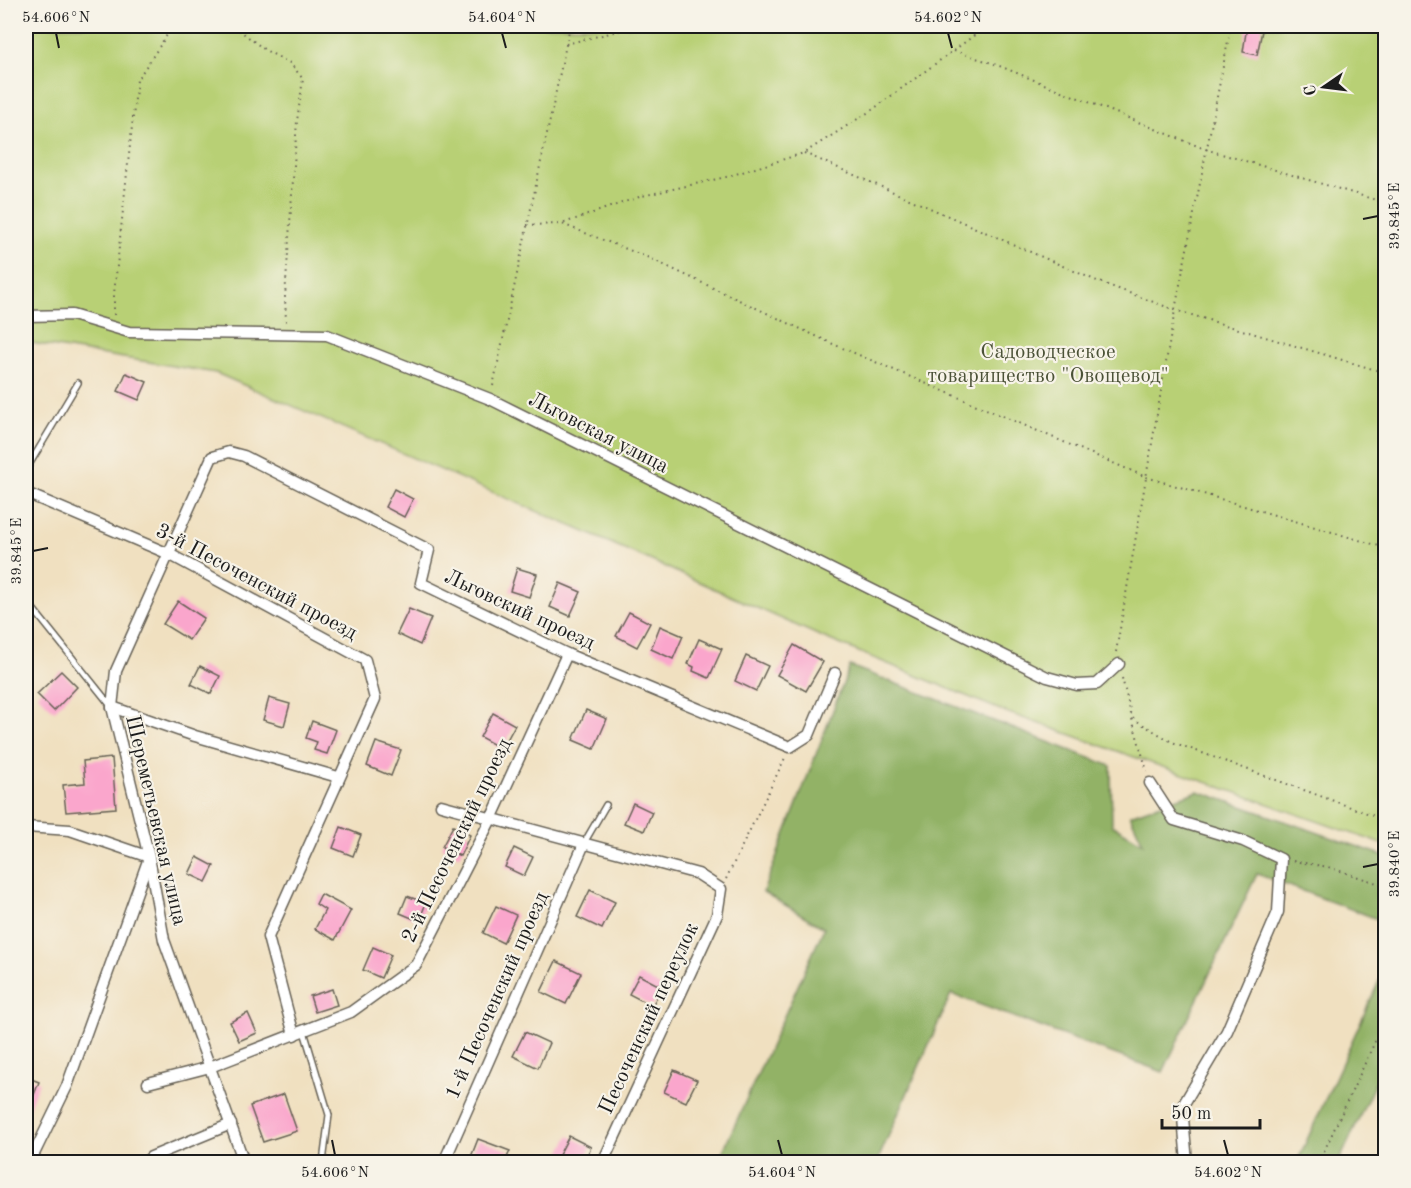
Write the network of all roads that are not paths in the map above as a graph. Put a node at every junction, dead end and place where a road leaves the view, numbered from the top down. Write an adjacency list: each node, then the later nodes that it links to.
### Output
1 (26, 316): 9 (street, Льговская улица)
2 (78, 382): 4 (lane)
3 (212, 457): 6 (street, Шереметьевская улица); 8 (street, Льговский проезд)
4 (26, 470)
5 (26, 492): 6 (street, 3-й Песоченский проезд)
6 (169, 554): 11 (street, Шереметьевская улица); 12 (street, 3-й Песоченский проезд)
7 (26, 600): 11 (lane)
8 (567, 654): 10 (street, Льговский проезд); 16 (street, 2-й Песоченский проезд)
9 (1119, 664)
10 (835, 673)
11 (112, 707): 12 (street); 19 (street, Шереметьевская улица)
12 (338, 777): 20 (street, 3-й Песоченский проезд)
13 (1150, 783): 30 (street)
14 (441, 805): 16 (street)
15 (606, 805): 18 (lane)
16 (491, 819): 18 (street); 20 (street, 2-й Песоченский проезд)
17 (26, 827): 19 (street)
18 (584, 844): 28 (street, 1-й Песоченский проезд); 29 (street, Песоченский переулок)
19 (149, 857): 21 (street, Шереметьевская улица); 24 (street)
20 (299, 1033): 21 (street, 2-й Песоченский проезд); 27 (lane)
21 (210, 1067): 22 (street, 2-й Песоченский проезд); 23 (street, Шереметьевская улица)
22 (148, 1083)
23 (231, 1125): 25 (street); 26 (street, Шереметьевская улица)
24 (30, 1162)
25 (146, 1162)
26 (244, 1162)
27 (323, 1162)
28 (444, 1162)
29 (603, 1162)
30 (1187, 1162)

